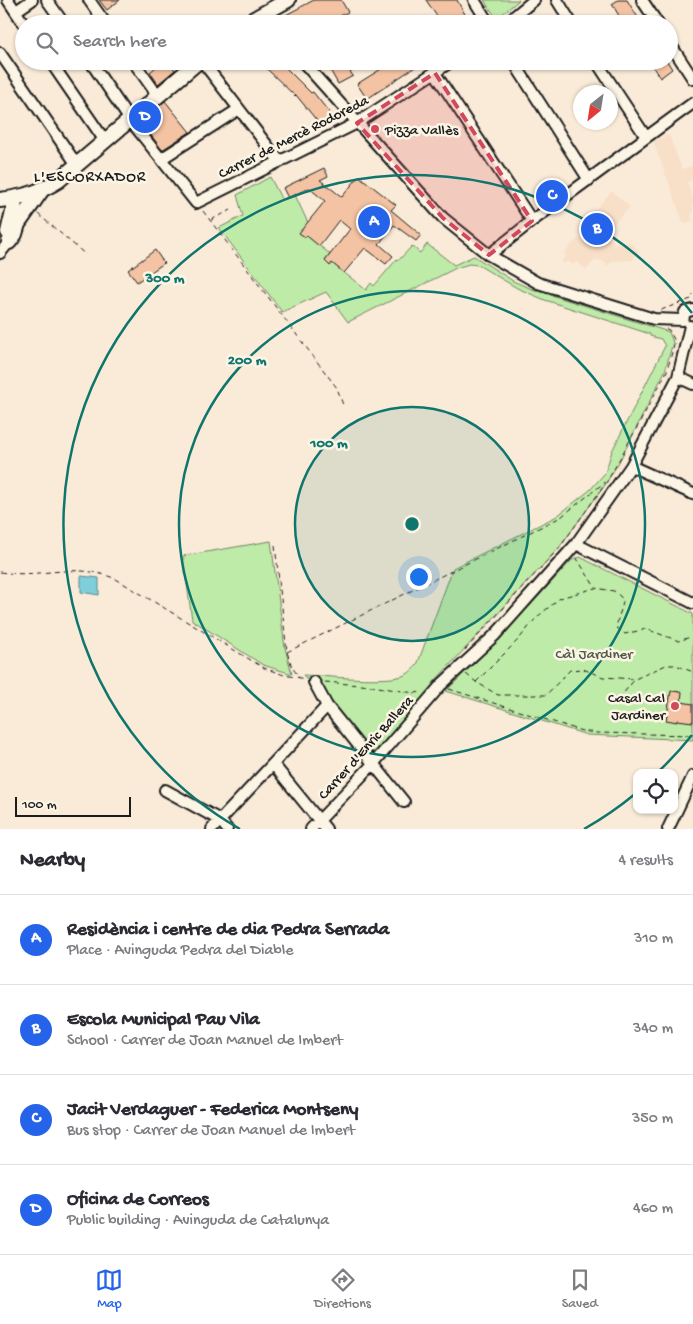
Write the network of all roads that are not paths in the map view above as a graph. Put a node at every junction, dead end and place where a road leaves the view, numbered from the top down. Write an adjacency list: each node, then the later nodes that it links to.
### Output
1 (8, 0): 10 (street)
2 (32, 0): 10 (street)
3 (47, 0): 12 (street)
4 (89, 0): 13 (street)
5 (288, 0): 14 (street)
6 (474, 0): 15 (street)
7 (534, 0): 16 (street)
8 (557, 0): 17 (street)
9 (642, 0): 18 (street)
10 (16, 11): 11 (street)
11 (18, 15)
12 (58, 15)
13 (100, 15)
14 (270, 15)
15 (483, 15)
16 (516, 15)
17 (566, 15)
18 (652, 15)
19 (0, 53): 41 (street)
20 (678, 56): 31 (street)
21 (56, 70): 38 (street)
22 (96, 70): 35 (street)
23 (139, 70): 32 (street)
24 (190, 70): 32 (street)
25 (208, 70): 34 (street)
26 (310, 70): 36 (street)
27 (439, 70): 30 (street, Carrer de Mercè Rodoreda)
28 (519, 70): 42 (street)
29 (602, 70): 37 (street)
30 (435, 73): 36 (street, Carrer de Mercè Rodoreda); 47 (street)
31 (693, 78)
32 (158, 96): 35 (street)
33 (693, 103): 37 (street)
34 (239, 109): 39 (street); 40 (street)
35 (130, 120): 38 (street); 39 (street)
36 (356, 123): 40 (street, Carrer de Mercè Rodoreda); 50 (street)
37 (646, 137): 42 (street)
38 (105, 141): 41 (street)
39 (161, 159): 40 (street, Carrer de Mercè Rodoreda)
40 (280, 162)
41 (77, 166): 43 (street)
42 (589, 180): 47 (street)
43 (41, 191): 44 (street); 48 (street)
44 (16, 198): 45 (street); 48 (street)
45 (0, 200)
46 (0, 210): 48 (street)
47 (532, 221): 50 (street)
48 (12, 233): 49 (street)
49 (0, 253)
50 (489, 254): 52 (street)
51 (693, 310): 52 (street)
52 (689, 324): 53 (street, Carrer d'Enric Ballera)
53 (678, 376): 54 (street); 55 (street, Carrer d'Enric Ballera)
54 (693, 384)
55 (631, 466): 56 (street); 57 (street, Carrer d'Enric Ballera)
56 (693, 494)
57 (574, 547): 58 (street); 62 (street, Carrer d'Enric Ballera)
58 (693, 603)
59 (314, 682): 60 (street)
60 (327, 706): 61 (street); 62 (street)
61 (273, 764): 66 (street); 67 (street)
62 (373, 764): 65 (street); 67 (street, Carrer d'Enric Ballera)
63 (693, 776): 72 (street)
64 (165, 790): 66 (street)
65 (404, 802)
66 (220, 820): 68 (street); 69 (street)
67 (319, 820): 70 (street, Carrer d'Enric Ballera); 71 (street)
68 (212, 829)
69 (227, 829)
70 (311, 829)
71 (326, 829)
72 (668, 829)

